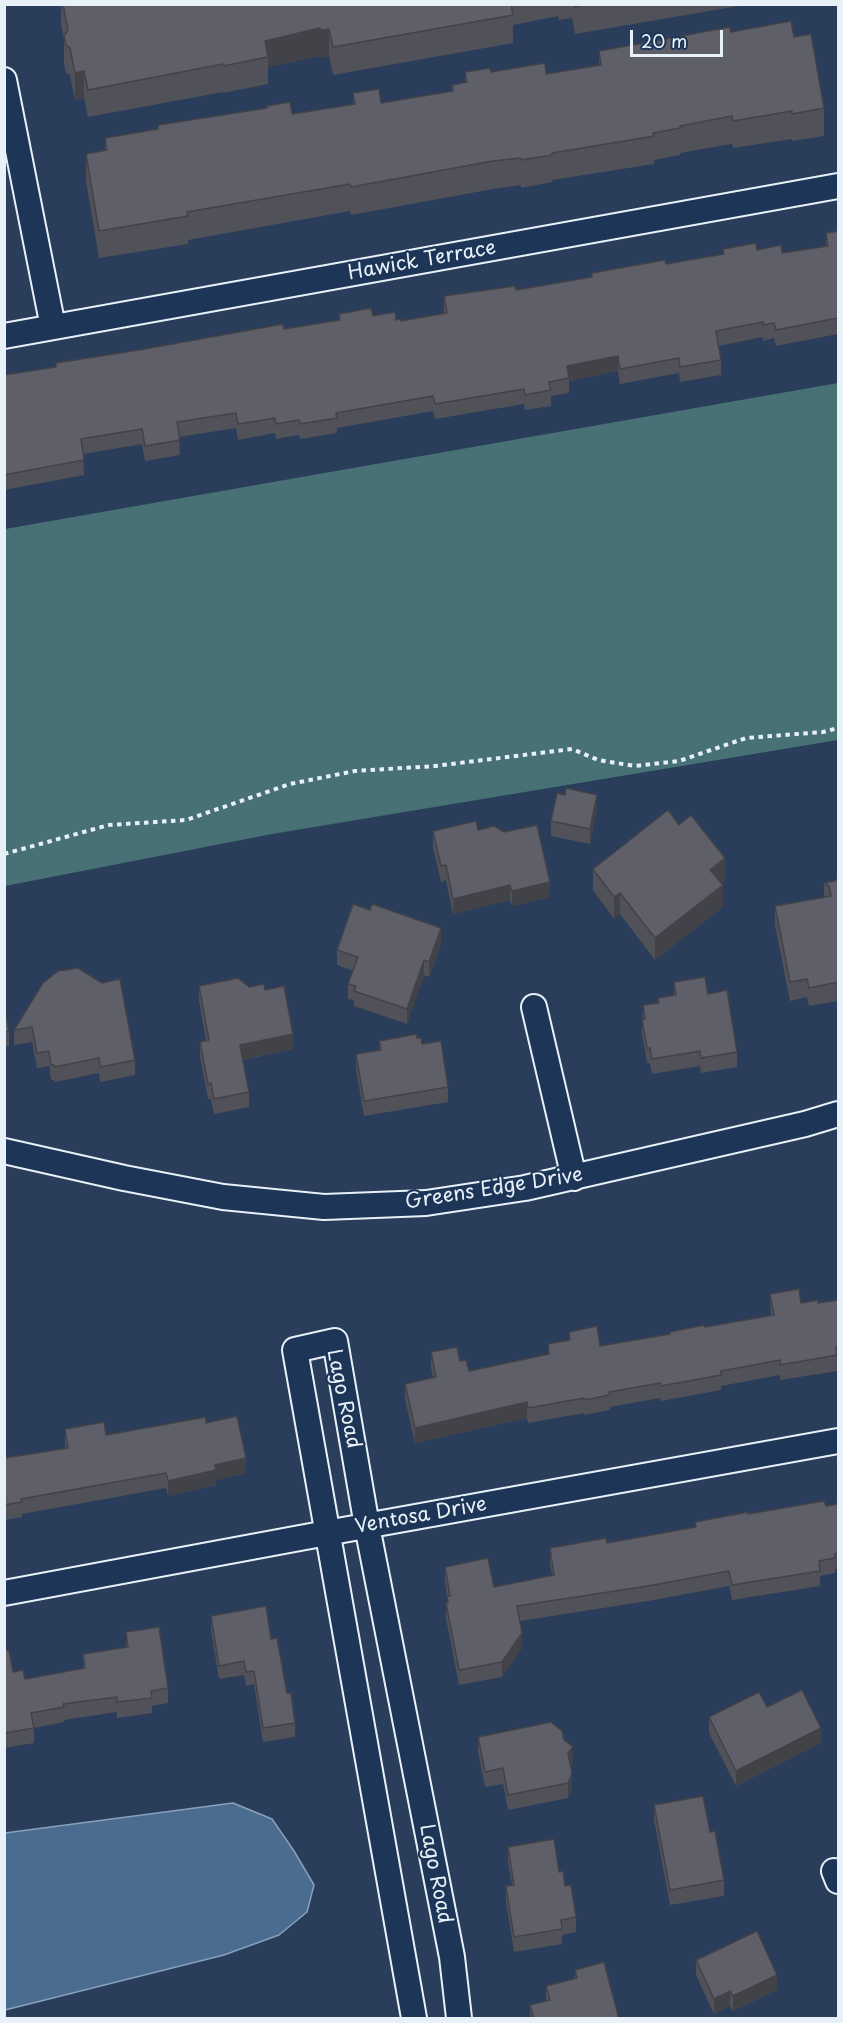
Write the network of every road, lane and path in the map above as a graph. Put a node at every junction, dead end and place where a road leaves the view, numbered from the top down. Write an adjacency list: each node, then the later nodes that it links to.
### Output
1 (4, 80): 3 (street)
2 (838, 186): 3 (street, Hawick Terrace)
3 (53, 327): 4 (street, Hawick Terrace)
4 (4, 336)
5 (838, 728): 6 (path)
6 (4, 854)
7 (534, 1007): 10 (street)
8 (838, 1114): 10 (street, Greens Edge Drive)
9 (4, 1151): 10 (street, Greens Edge Drive)
10 (574, 1178)
11 (838, 1441): 12 (street, Ventosa Drive)
12 (367, 1526): 13 (street, Ventosa Drive); 13 (street, Lago Road); 16 (street, Lago Road)
13 (326, 1533): 14 (street, Ventosa Drive); 15 (street, Lago Road)
14 (4, 1593)
15 (414, 2019)
16 (459, 2019)

